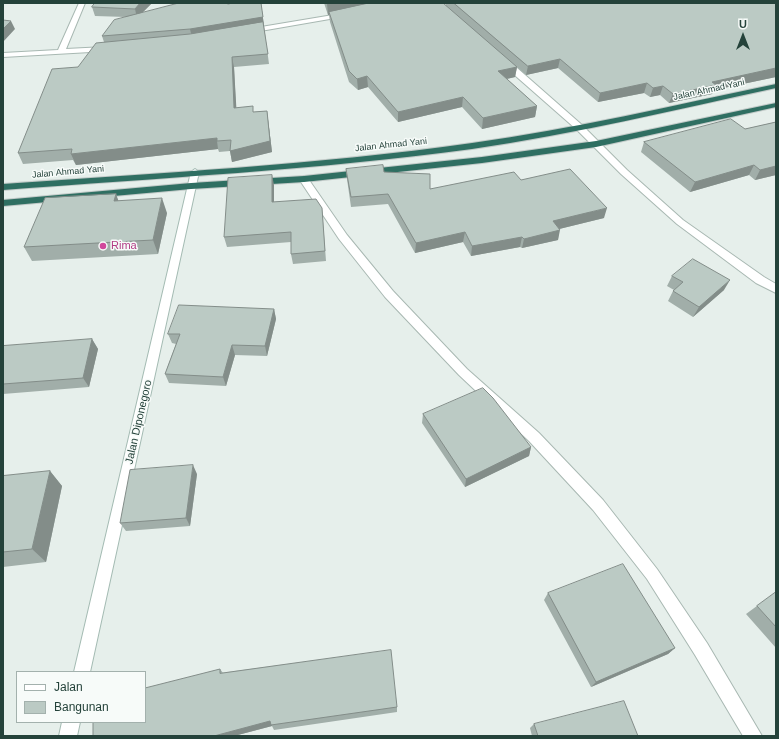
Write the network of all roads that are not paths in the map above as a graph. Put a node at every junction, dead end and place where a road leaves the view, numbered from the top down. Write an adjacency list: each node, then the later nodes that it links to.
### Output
1 (82, 3): 5 (street)
2 (349, 14): 3 (street)
3 (245, 32)
4 (115, 48): 5 (street)
5 (61, 52): 6 (street)
6 (3, 55)
7 (496, 55): 10 (street)
8 (776, 86): 10 (highway, Jalan Ahmad Yani)
9 (776, 105): 11 (highway)
10 (579, 127): 11 (street); 12 (highway, Jalan Ahmad Yani)
11 (596, 144): 13 (highway); 17 (street)
12 (195, 172): 14 (street, Jalan Diponegoro); 15 (highway, Jalan Ahmad Yani)
13 (304, 179): 14 (highway); 21 (street)
14 (191, 186): 16 (highway); 18 (street, Jalan Diponegoro)
15 (3, 187)
16 (3, 203)
17 (776, 289)
18 (82, 671)
19 (71, 723): 20 (street)
20 (68, 736)
21 (753, 736)

